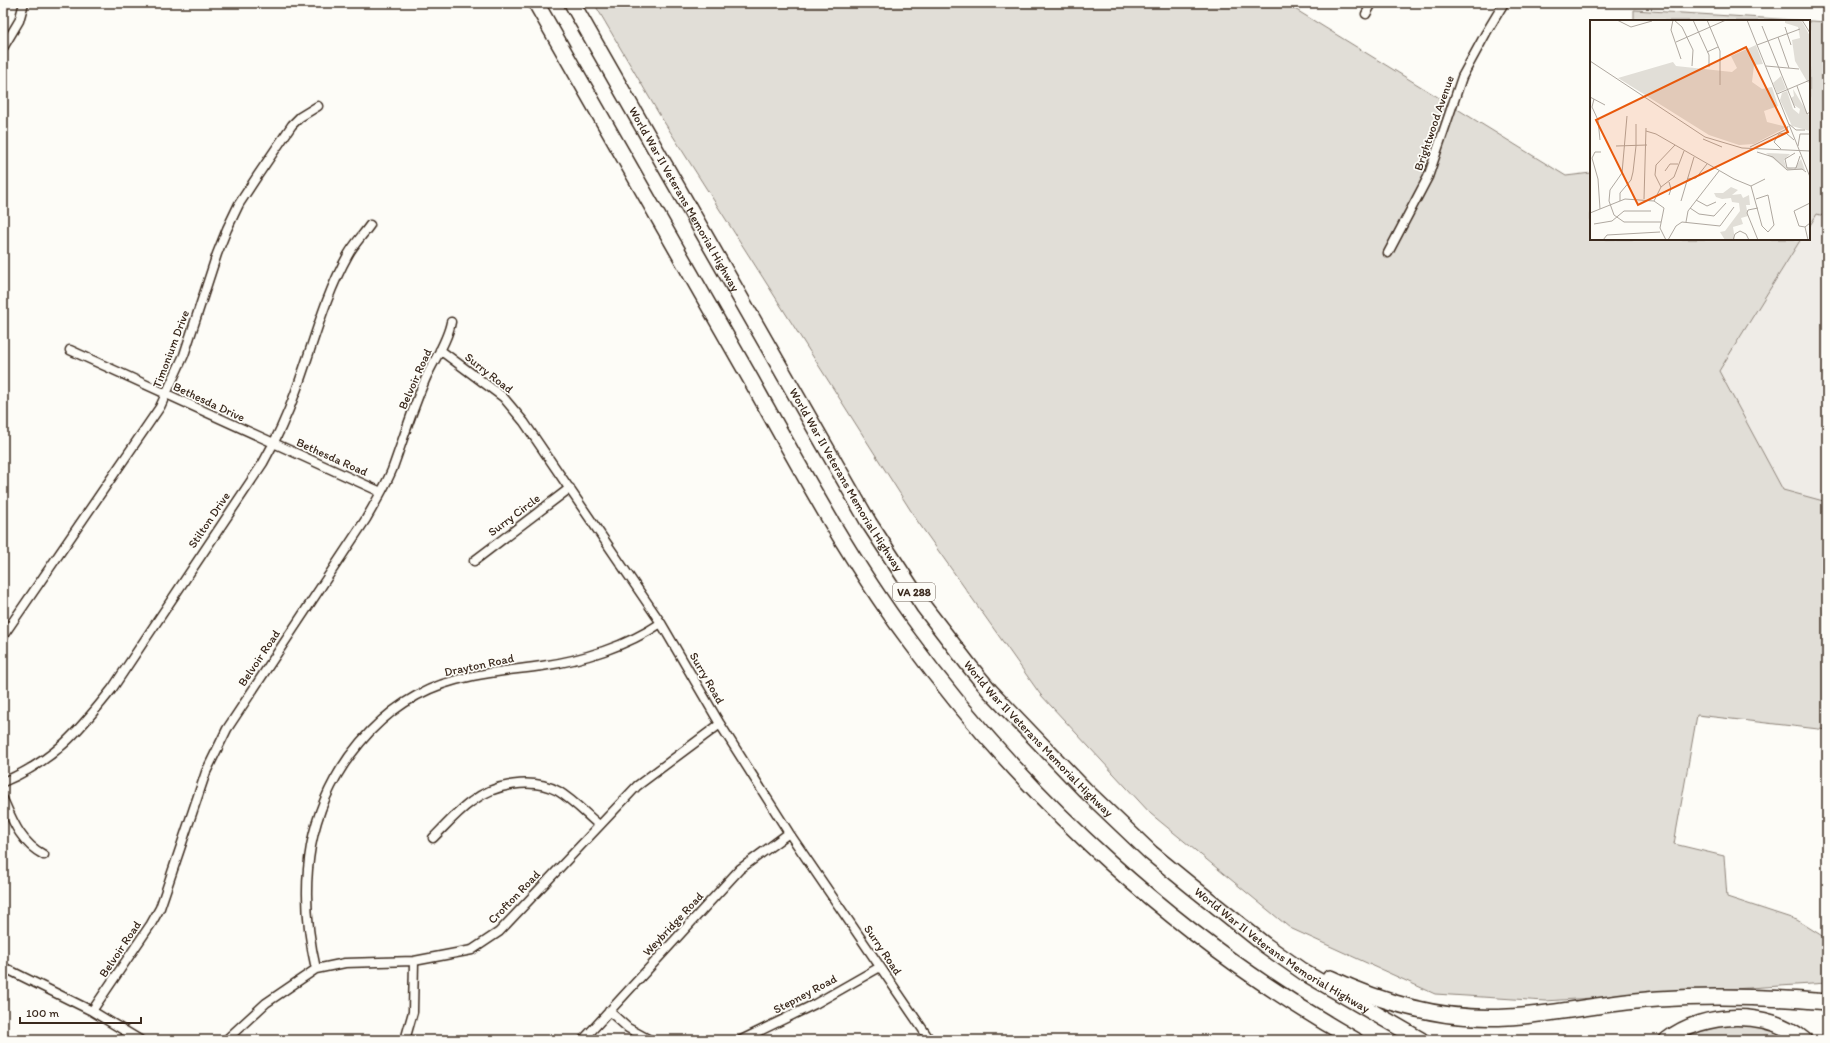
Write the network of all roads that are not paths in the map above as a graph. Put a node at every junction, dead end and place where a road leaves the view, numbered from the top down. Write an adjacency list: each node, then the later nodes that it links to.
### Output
1 (24, 3): 7 (street)
2 (536, 3): 43 (highway, VA 288)
3 (572, 3): 32 (highway, World War II Veterans Memorial Highway / VA 288)
4 (1372, 3): 6 (street)
5 (1504, 3): 10 (street, Brightwood Avenue)
6 (1366, 14)
7 (3, 48)
8 (318, 106): 14 (street, Timonium Drive)
9 (370, 225): 15 (street, Stilton Drive)
10 (1388, 253)
11 (451, 322): 13 (street, Belvoir Road)
12 (70, 350): 14 (street, Bethesda Drive)
13 (440, 350): 16 (street, Surry Road); 17 (street, Belvoir Road)
14 (166, 395): 15 (street, Bethesda Drive); 20 (street, Timonium Drive)
15 (274, 444): 17 (street, Bethesda Road); 22 (street, Stilton Drive)
16 (570, 488): 18 (street, Surry Circle); 19 (street, Surry Road)
17 (381, 492): 34 (street, Belvoir Road)
18 (474, 561)
19 (661, 623): 21 (street, Surry Road); 31 (street, Drayton Road)
20 (3, 636)
21 (720, 724): 24 (street, Crofton Road); 25 (street, Surry Road)
22 (3, 782)
23 (3, 800): 27 (street)
24 (599, 825): 26 (street); 28 (street, Crofton Road)
25 (789, 833): 30 (street, Surry Road); 35 (street, Weybridge Road)
26 (433, 838)
27 (44, 855)
28 (414, 961): 31 (street, Crofton Road); 38 (street)
29 (3, 967): 34 (street)
30 (880, 967): 41 (street, Stepney Road); 42 (street, Surry Road)
31 (316, 969): 37 (street, Crofton Road)
32 (1305, 973): 33 (highway); 44 (highway, World War II Veterans Memorial Highway / VA 288)
33 (1827, 1002)
34 (92, 1011): 36 (street)
35 (609, 1012): 39 (street, Weybridge Road); 40 (street)
36 (140, 1040)
37 (226, 1040)
38 (404, 1040)
39 (583, 1040)
40 (650, 1040)
41 (741, 1040)
42 (930, 1040)
43 (1355, 1040)
44 (1421, 1040)
45 (1667, 1040): 46 (highway)
46 (1804, 1040)

